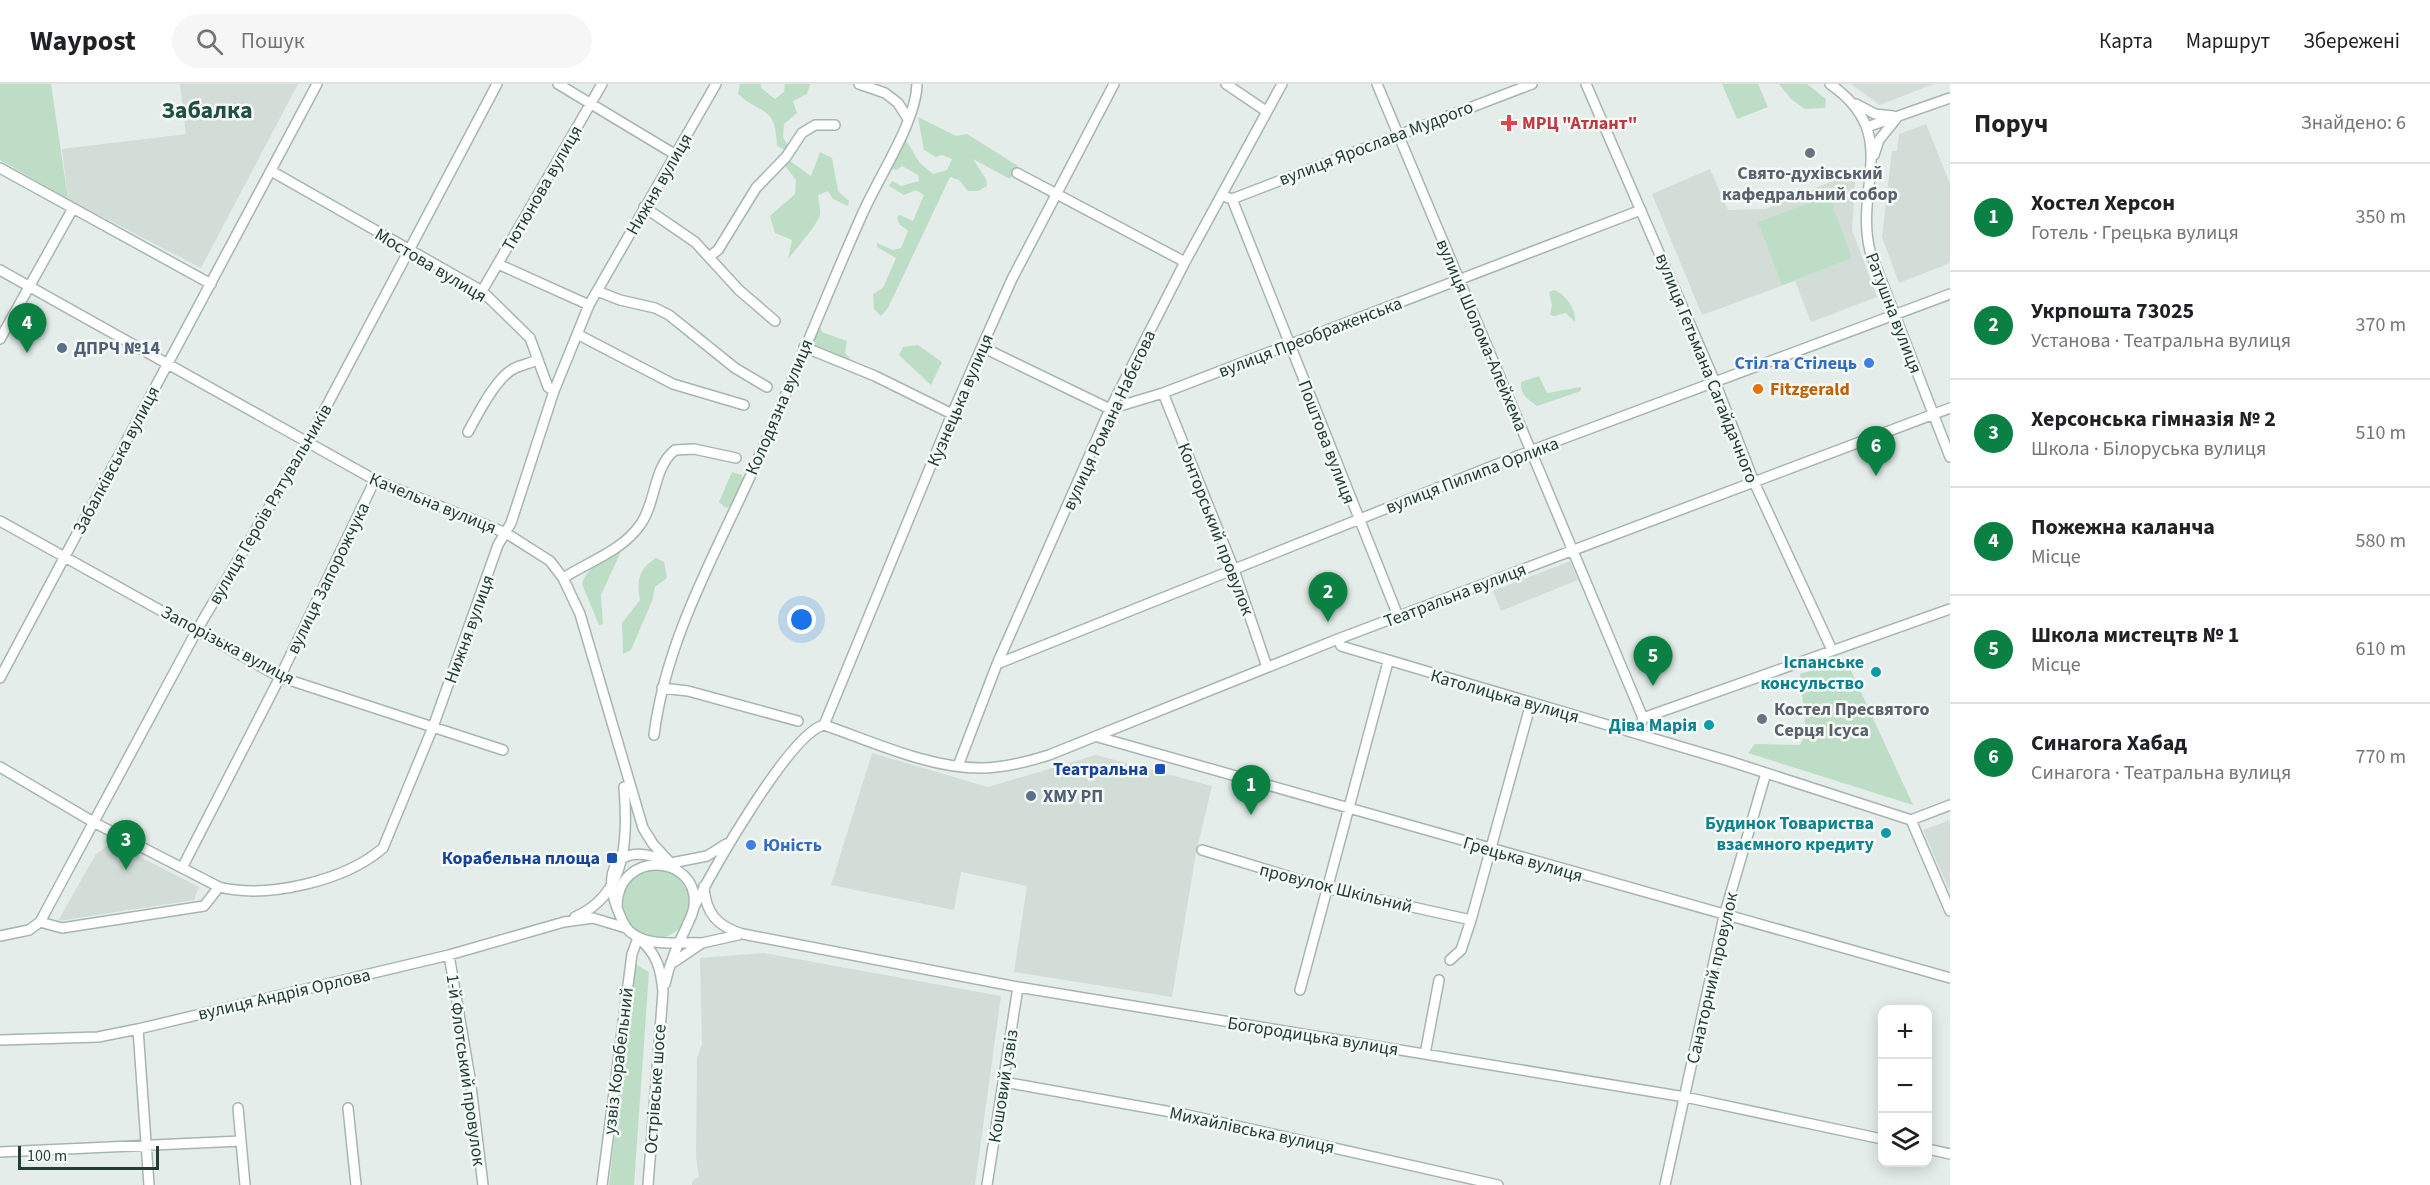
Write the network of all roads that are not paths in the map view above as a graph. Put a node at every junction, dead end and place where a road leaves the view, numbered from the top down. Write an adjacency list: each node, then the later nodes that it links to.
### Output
1 (497, 84): 35 (street, вулиця Героїв Рятувальників)
2 (558, 84): 17 (street)
3 (602, 84): 17 (street, Тютюнова вулиця)
4 (716, 84): 24 (street, Нижня вулиця)
5 (859, 84): 20 (street)
6 (918, 84): 20 (street, Колодязна вулиця)
7 (1114, 84): 29 (street, Кузнецька вулиця)
8 (1226, 84): 18 (street)
9 (1282, 84): 18 (street, вулиця Романа Набєгова)
10 (1377, 84): 23 (street, вулиця Шолома-Алейхема)
11 (1532, 84): 23 (street, вулиця Ярослава Мудрого)
12 (1586, 84): 34 (street, вулиця Гетьмана Сагайдачного)
13 (1830, 84): 15 (street)
14 (316, 85): 27 (street, Забалківська вулиця)
15 (1843, 93): 19 (street); 22 (street)
16 (1950, 98): 19 (street)
17 (591, 104): 24 (street); 38 (street, Тютюнова вулиця)
18 (1266, 111): 30 (street, вулиця Романа Набєгова)
19 (1899, 116): 22 (street); 25 (street)
20 (908, 119): 52 (street, Колодязна вулиця)
21 (835, 125): 36 (street)
22 (1867, 128): 25 (street, Ратушна вулиця)
23 (1397, 134): 31 (street, вулиця Ярослава Мудрого); 40 (street, вулиця Шолома-Алейхема)
24 (676, 155): 32 (street, Нижня вулиця)
25 (1873, 161): 47 (street, Ратушна вулиця)
26 (0, 168): 33 (street)
27 (273, 172): 35 (street, Мостова вулиця); 41 (street, Забалківська вулиця)
28 (1017, 173): 29 (street)
29 (1055, 194): 37 (street); 53 (street, Кузнецька вулиця)
30 (1221, 194): 31 (street); 37 (street, вулиця Романа Набєгова)
31 (1232, 199): 51 (street, Поштова вулиця)
32 (644, 207): 36 (street); 44 (street, Нижня вулиця)
33 (72, 210): 41 (street); 42 (street)
34 (1641, 210): 40 (street, вулиця Преображенська); 56 (street, вулиця Гетьмана Сагайдачного)
35 (408, 251): 43 (street, Мостова вулиця); 66 (street, вулиця Героїв Рятувальників)
36 (710, 256): 48 (street)
37 (1185, 262): 62 (street, вулиця Романа Набєгова)
38 (498, 264): 43 (street, Тютюнова вулиця); 46 (street)
39 (0, 270): 42 (street, Качельна вулиця)
40 (1460, 281): 51 (street, вулиця Преображенська); 67 (street, вулиця Шолома-Алейхема)
41 (211, 284): 55 (street, Забалківська вулиця)
42 (29, 286): 50 (street); 55 (street, Качельна вулиця)
43 (482, 291): 54 (street, Мостова вулиця)
44 (597, 291): 46 (street, Нижня вулиця); 57 (street)
45 (1950, 294): 47 (street, вулиця Пилипа Орлика)
46 (590, 305): 49 (street, Нижня вулиця)
47 (1895, 315): 56 (street, вулиця Пилипа Орлика); 64 (street, Ратушна вулиця)
48 (775, 321)
49 (577, 334): 58 (street, Нижня вулиця); 60 (street)
50 (0, 339)
51 (1290, 345): 59 (street, вулиця Преображенська); 72 (street, Поштова вулиця)
52 (804, 347): 63 (street); 89 (street, Колодязна вулиця)
53 (982, 347): 62 (street); 63 (street, Кузнецька вулиця)
54 (537, 360): 58 (street, Мостова вулиця); 65 (street)
55 (167, 364): 66 (street, Качельна вулиця); 76 (street, Забалківська вулиця)
56 (1715, 382): 67 (street, вулиця Пилипа Орлика); 71 (street, вулиця Гетьмана Сагайдачного)
57 (767, 387)
58 (554, 391): 74 (street, Нижня вулиця)
59 (1163, 393): 62 (street, вулиця Преображенська); 77 (street, Конторський провулок)
60 (744, 405)
61 (1950, 408): 64 (street, Театральна вулиця)
62 (1110, 409): 85 (street, вулиця Романа Набєгова)
63 (952, 414): 93 (street, Кузнецька вулиця)
64 (1933, 414): 68 (street, Ратушна вулиця); 71 (street, Театральна вулиця)
65 (468, 432)
66 (307, 443): 70 (street, Качельна вулиця); 81 (street, вулиця Героїв Рятувальників)
67 (1530, 451): 72 (street, вулиця Пилипа Орлика); 75 (street, вулиця Шолома-Алейхема)
68 (1950, 457)
69 (736, 459): 78 (street)
70 (375, 480): 74 (street, Качельна вулиця); 87 (street, вулиця Запорожчука)
71 (1754, 482): 75 (street, Театральна вулиця); 83 (street, вулиця Гетьмана Сагайдачного)
72 (1358, 519): 77 (street, вулиця Пилипа Орлика); 80 (street, Поштова вулиця)
73 (0, 520): 76 (street, Запорізька вулиця)
74 (506, 533): 78 (street, Качельна вулиця); 94 (street, Нижня вулиця)
75 (1571, 552): 80 (street, Театральна вулиця); 91 (street, вулиця Шолома-Алейхема)
76 (65, 557): 81 (street, Запорізька вулиця); 88 (street, Забалківська вулиця)
77 (1233, 567): 85 (street, вулиця Пилипа Орлика); 86 (street, Конторський провулок)
78 (563, 578): 99 (street, Качельна вулиця)
79 (1950, 609): 83 (street)
80 (1398, 616): 82 (street, Театральна вулиця)
81 (197, 630): 87 (street, Запорізька вулиця); 106 (street, вулиця Героїв Рятувальників)
82 (1338, 639): 84 (street, Католицька вулиця); 86 (street, Театральна вулиця)
83 (1832, 650): 91 (street)
84 (1388, 662): 90 (street, Католицька вулиця); 104 (street)
85 (997, 664): 100 (street, вулиця Романа Набєгова)
86 (1267, 667): 97 (street, Театральна вулиця)
87 (280, 677): 94 (street, Запорізька вулиця); 115 (street, вулиця Запорожчука)
88 (0, 678)
89 (662, 688): 92 (street); 96 (street, Колодязна вулиця)
90 (1531, 703): 95 (street, Католицька вулиця); 109 (street)
91 (1643, 718): 95 (street)
92 (798, 721)
93 (824, 725): 100 (street); 107 (street)
94 (434, 727): 98 (street, Запорізька вулиця); 119 (street, Нижня вулиця)
95 (1638, 734): 102 (street, Католицька вулиця)
96 (654, 735)
97 (1098, 737): 100 (street, Театральна вулиця); 104 (street, Грецька вулиця)
98 (503, 750)
99 (623, 765): 110 (street, Качельна вулиця); 111 (street, Качельна вулиця)
100 (958, 766)
101 (0, 767): 106 (street, Нижня вулиця)
102 (1766, 773): 105 (street, Католицька вулиця); 123 (street, Санаторний провулок)
103 (1950, 806): 105 (street)
104 (1348, 810): 109 (street, Грецька вулиця); 120 (street)
105 (1911, 820): 122 (street)
106 (95, 823): 115 (street, Нижня вулиця); 125 (street, вулиця Героїв Рятувальників)
107 (730, 840): 112 (street); 118 (street)
108 (1202, 850): 120 (street, провулок Шкільний)
109 (1490, 850): 123 (street, Грецька вулиця); 124 (street)
110 (659, 851): 112 (street); 113 (street, Качельна вулиця)
111 (623, 858): 113 (street); 117 (street, Качельна вулиця); 117 (street)
112 (689, 861): 113 (street)
113 (670, 863): 114 (street); 116 (street, Качельна вулиця)
114 (655, 864): 116 (street); 117 (street)
115 (182, 868): 119 (street, Нижня вулиця)
116 (679, 872): 121 (street)
117 (616, 883): 126 (street, вулиця Андрія Орлова); 127 (street)
118 (704, 886): 121 (street); 128 (street)
119 (219, 887): 125 (street)
120 (1327, 888): 124 (street, провулок Шкільний); 142 (street)
121 (694, 905): 128 (street, Богородицька вулиця); 129 (street)
122 (1950, 911)
123 (1724, 916): 139 (street, Грецька вулиця); 148 (street, Санаторний провулок)
124 (1471, 920): 137 (street)
125 (39, 922): 131 (street)
126 (564, 922): 127 (street, вулиця Андрія Орлова); 136 (street, вулиця Андрія Орлова)
127 (626, 927): 132 (street)
128 (722, 927): 130 (street, Богородицька вулиця)
129 (686, 928): 133 (street); 134 (street, Острівське шосе)
130 (743, 934): 135 (street, Богородицька вулиця); 141 (street, Богородицька вулиця)
131 (0, 936)
132 (638, 938): 133 (street); 143 (street, Острівське шосе); 161 (street, узвіз Корабельний)
133 (664, 941): 134 (street, Богородицька вулиця)
134 (681, 941): 135 (street, Богородицька вулиця); 138 (street, Острівське шосе)
135 (702, 943): 138 (street, Богородицька вулиця)
136 (449, 955): 144 (street, вулиця Андрія Орлова); 160 (street, 1-й Флотський провулок)
137 (1450, 960)
138 (673, 963): 143 (street, Острівське шосе)
139 (1950, 978)
140 (1439, 980): 146 (street)
141 (1018, 987): 146 (street, Богородицька вулиця); 147 (street, Кошовий узвіз)
142 (1300, 990)
143 (663, 992): 162 (street, Острівське шосе)
144 (138, 1029): 145 (street, вулиця Андрія Орлова); 153 (street)
145 (0, 1040)
146 (1425, 1054): 148 (street, Богородицька вулиця)
147 (1004, 1082): 163 (street, Кошовий узвіз); 164 (street, Михайлівська вулиця)
148 (1685, 1097): 151 (street, Богородицька вулиця); 165 (street, Санаторний провулок)
149 (238, 1108): 152 (street)
150 (348, 1108): 159 (street)
151 (1878, 1138)
152 (241, 1141): 153 (street); 158 (street)
153 (146, 1147): 155 (street); 157 (street)
154 (1932, 1150): 156 (street)
155 (0, 1152)
156 (1950, 1154)
157 (148, 1185)
158 (245, 1185)
159 (356, 1185)
160 (483, 1185)
161 (602, 1185)
162 (648, 1185)
163 (987, 1185)
164 (1498, 1185)
165 (1665, 1185)

